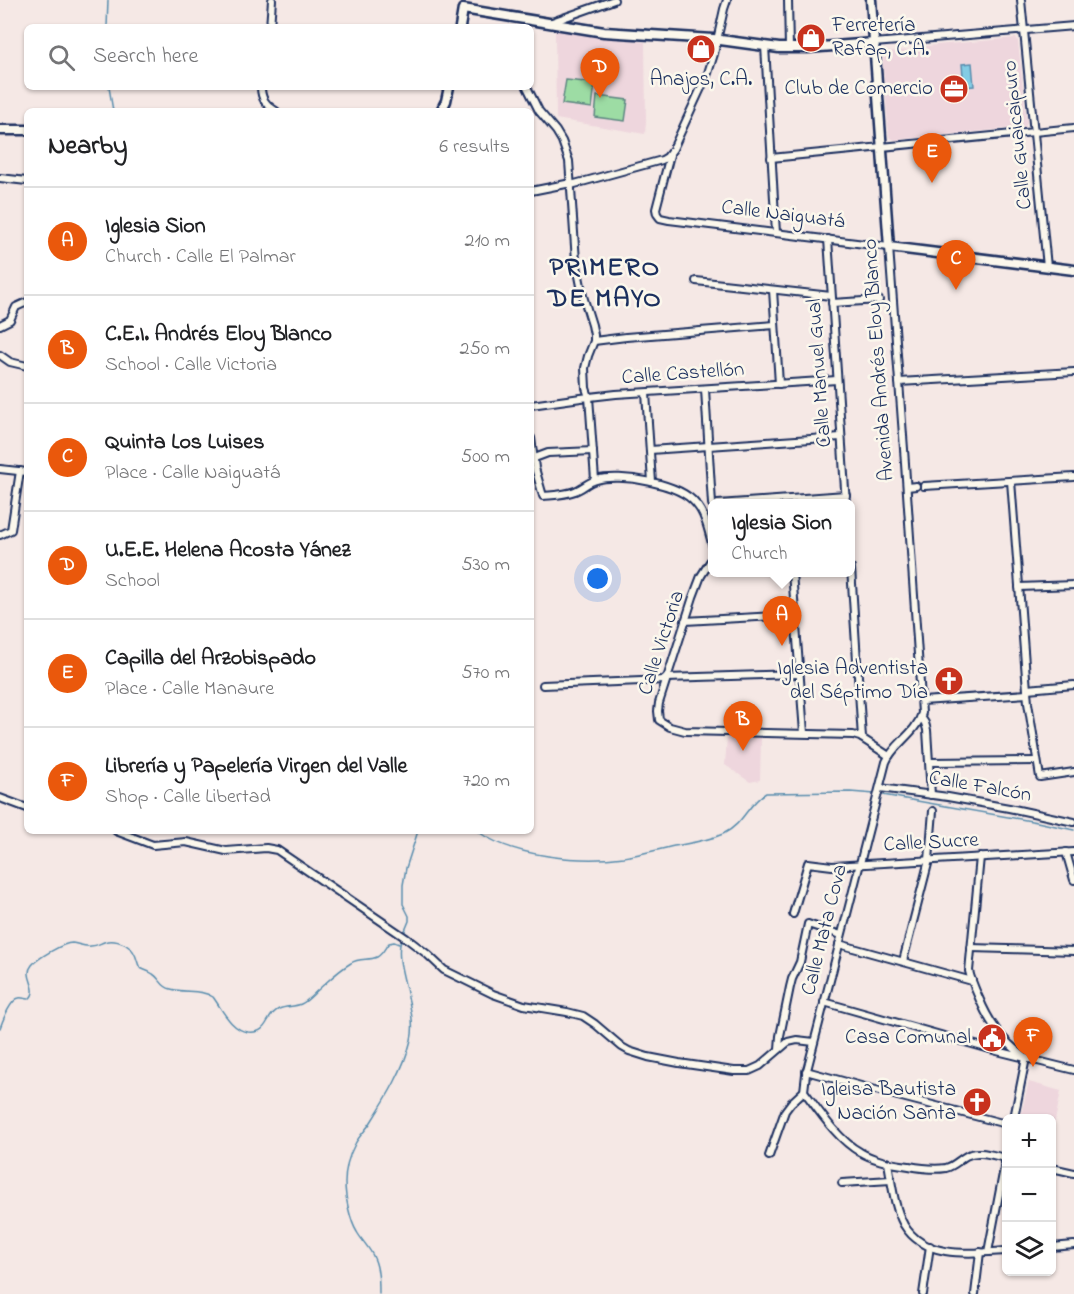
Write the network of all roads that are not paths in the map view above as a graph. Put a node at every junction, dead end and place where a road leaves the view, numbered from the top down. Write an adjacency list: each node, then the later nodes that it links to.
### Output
1 (272, 0): 11 (street)
2 (614, 0): 7 (street)
3 (727, 0): 15 (street)
4 (788, 0): 18 (street)
5 (872, 0): 16 (street, Avenida Andrés Eloy Blanco)
6 (1021, 0): 14 (street, Calle Guaicaipuro)
7 (604, 2): 10 (street)
8 (464, 4): 9 (street); 12 (street)
9 (524, 23): 10 (street)
10 (549, 23): 15 (street)
11 (270, 24)
12 (461, 24)
13 (1074, 26): 14 (street)
14 (1024, 30): 16 (street); 27 (street, Calle Guaicaipuro)
15 (717, 40): 17 (street); 29 (street)
16 (874, 43): 18 (street); 28 (street, Avenida Andrés Eloy Blanco)
17 (765, 46): 18 (street); 30 (street)
18 (789, 48)
19 (261, 90): 22 (street)
20 (448, 90): 23 (street)
21 (528, 90): 33 (street)
22 (272, 108)
23 (442, 108)
24 (1074, 129): 27 (street)
25 (0, 130): 26 (street)
26 (24, 130)
27 (1034, 132): 28 (street); 38 (street, Calle Guaicaipuro)
28 (882, 147): 30 (street); 37 (street, Avenida Andrés Eloy Blanco)
29 (670, 154): 33 (street); 35 (street, Calle Naiguatá)
30 (771, 158): 35 (street)
31 (0, 178): 32 (street)
32 (24, 181)
33 (571, 184): 34 (street); 47 (street)
34 (534, 190)
35 (776, 233): 36 (street, Calle Naiguatá)
36 (828, 239): 37 (street, Calle Naiguatá); 42 (street, Calle Manuel Gual)
37 (888, 247): 38 (street, Calle Naiguatá); 52 (street, Avenida Andrés Eloy Blanco)
38 (1047, 267): 39 (street, Calle Naiguatá)
39 (1074, 270)
40 (696, 281): 41 (street)
41 (773, 290): 42 (street); 46 (street)
42 (832, 300): 43 (street); 51 (street, Calle Manuel Gual)
43 (879, 300)
44 (24, 303): 45 (street)
45 (0, 324)
46 (775, 325): 47 (street); 53 (street)
47 (594, 342): 56 (street)
48 (0, 355): 49 (street)
49 (24, 365)
50 (1074, 372): 52 (street)
51 (837, 380): 53 (street, Calle Castellón); 58 (street, Calle Manuel Gual)
52 (899, 382): 72 (street, Avenida Andrés Eloy Blanco)
53 (779, 384): 54 (street, Calle Castellón)
54 (705, 389): 55 (street, Calle Castellón); 59 (street)
55 (646, 393): 56 (street, Calle Castellón); 60 (street)
56 (589, 397): 57 (street, Calle Castellón); 61 (street)
57 (534, 405)
58 (841, 438): 59 (street); 73 (street, Calle Manuel Gual)
59 (708, 446): 60 (street); 74 (street)
60 (650, 450): 69 (street)
61 (593, 451): 62 (street); 67 (street)
62 (534, 458)
63 (534, 466): 67 (street)
64 (0, 468): 65 (street)
65 (24, 472): 80 (street)
66 (1074, 477): 68 (street)
67 (595, 480): 69 (street)
68 (1011, 481): 71 (street); 85 (street)
69 (652, 482): 78 (street)
70 (916, 486): 72 (street)
71 (924, 486)
72 (907, 487): 93 (street, Avenida Andrés Eloy Blanco)
73 (846, 495): 75 (street); 76 (street, Calle Manuel Gual)
74 (713, 499)
75 (787, 499)
76 (846, 499)
77 (708, 504): 78 (street)
78 (697, 505): 79 (street)
79 (708, 531)
80 (0, 535)
81 (708, 566): 87 (street, Calle Victoria)
82 (792, 577): 86 (street)
83 (852, 577): 96 (street)
84 (1074, 585): 85 (street)
85 (1019, 586): 92 (street)
86 (795, 615): 87 (street); 88 (street)
87 (685, 621): 89 (street, Calle Victoria)
88 (799, 674): 89 (street); 95 (street)
89 (666, 679): 90 (street); 95 (street, Calle Victoria)
90 (543, 685)
91 (1074, 685): 92 (street)
92 (1027, 692): 93 (street); 98 (street)
93 (922, 701): 94 (street, Avenida Andrés Eloy Blanco)
94 (921, 717): 97 (street, Calle Mata Cova); 99 (street, Avenida Andrés Eloy Blanco)
95 (804, 734): 96 (street, Calle Victoria)
96 (862, 738): 97 (street, Calle Victoria)
97 (889, 756): 101 (street, Calle Mata Cova)
98 (1037, 761): 99 (street); 100 (street)
99 (930, 762): 102 (street, Avenida Andrés Eloy Blanco)
100 (1074, 772)
101 (880, 788): 102 (street, Calle Falcón); 112 (street, Calle Mata Cova)
102 (932, 795): 106 (street, Calle Falcón)
103 (0, 798): 104 (street)
104 (24, 807)
105 (933, 811): 111 (street)
106 (1074, 822)
107 (125, 834): 123 (street)
108 (1066, 852): 109 (street, Calle Sucre); 110 (street, Calle Sucre); 113 (street)
109 (1074, 852)
110 (980, 857): 111 (street, Calle Sucre); 117 (street)
111 (929, 860): 112 (street, Calle Sucre); 119 (street)
112 (860, 864): 114 (street, Calle Sucre); 115 (street, Calle Mata Cova)
113 (1074, 880)
114 (793, 914)
115 (841, 935): 116 (street, Calle Mata Cova); 123 (street)
116 (839, 944): 119 (street); 121 (street, Calle Mata Cova)
117 (971, 948): 118 (street); 120 (street)
118 (1074, 951)
119 (903, 962): 120 (street)
120 (972, 981): 124 (street)
121 (824, 1002): 122 (street, Calle Mata Cova); 124 (street)
122 (814, 1042): 123 (street); 126 (street, Calle Mata Cova)
123 (779, 1049)
124 (1026, 1058): 125 (street); 128 (street)
125 (1074, 1070)
126 (806, 1071): 127 (street, Calle Mata Cova); 129 (street)
127 (804, 1091): 130 (street); 132 (street)
128 (1015, 1114)
129 (1002, 1123)
130 (770, 1156)
131 (1002, 1157): 132 (street)
132 (888, 1163): 136 (street)
133 (1004, 1168): 143 (street)
134 (1056, 1169): 135 (street)
135 (1074, 1173)
136 (891, 1180): 137 (street); 139 (street)
137 (842, 1183)
138 (1074, 1245): 140 (street)
139 (930, 1246): 142 (street); 144 (street)
140 (1056, 1247)
141 (1002, 1251): 143 (street)
142 (980, 1252): 143 (street); 145 (street)
143 (988, 1252)
144 (923, 1294)
145 (975, 1294)

